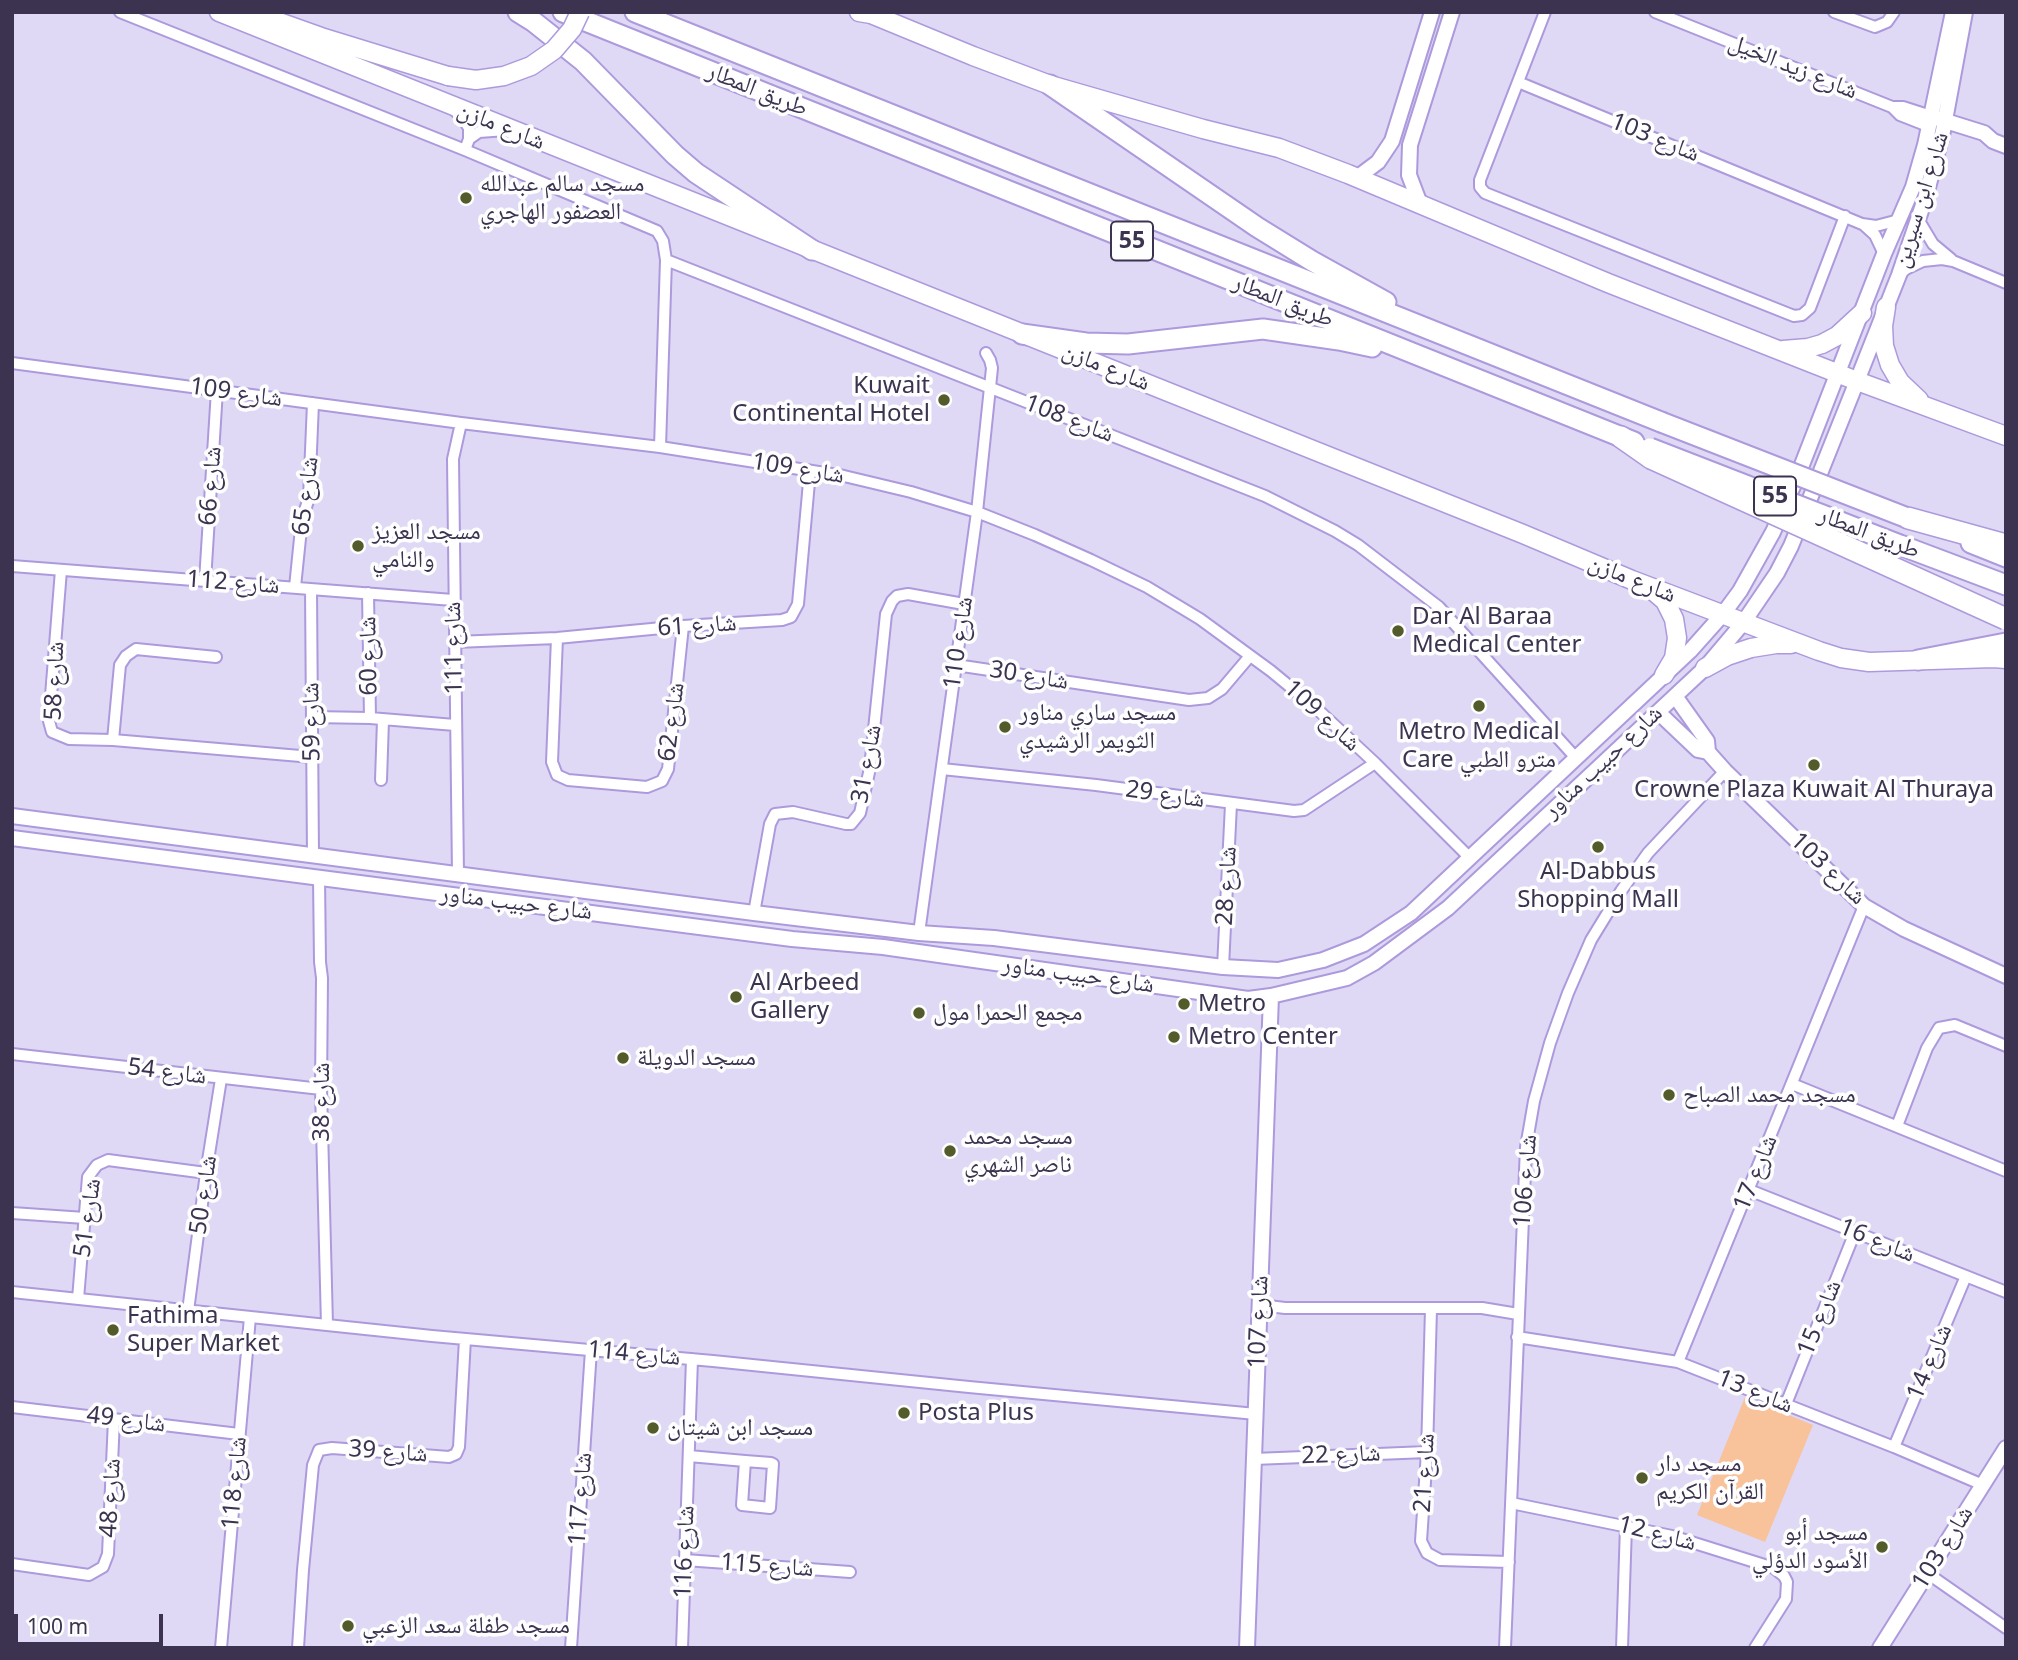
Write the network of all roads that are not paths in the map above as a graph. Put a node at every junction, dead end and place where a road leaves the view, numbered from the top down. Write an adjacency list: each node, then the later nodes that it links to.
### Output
1 (120, 12): 24 (street)
2 (219, 12): 5 (main road, bridge); 20 (main road, شارع مازن)
3 (518, 12): 31 (highway)
4 (563, 12): 43 (highway, طريق المطار / 55)
5 (580, 12)
6 (635, 12): 40 (highway, طريق المطار / 55)
7 (1433, 12): 16 (street)
8 (1452, 12): 17 (street)
9 (1545, 12): 18 (street)
10 (1655, 12): 21 (street, شارع زيد الخيل)
11 (1834, 12): 12 (street)
12 (1894, 12)
13 (1953, 12): 21 (street, شارع ابن سيرين)
14 (1965, 12): 21 (street, شارع ابن سيرين)
15 (866, 13): 19 (main road)
16 (1426, 35): 17 (street); 25 (street)
17 (1445, 38): 26 (street)
18 (1518, 82): 27 (street, شارع 103); 27 (street)
19 (1050, 85): 25 (main road); 40 (highway)
20 (447, 104): 22 (main road, شارع مازن); 24 (street)
21 (1937, 123): 23 (street, شارع زيد الخيل); 28 (street, شارع ابن سيرين); 29 (street, شارع ابن سيرين)
22 (510, 130): 24 (street); 31 (main road, شارع مازن)
23 (1999, 143)
24 (467, 144): 33 (street)
25 (1358, 177): 26 (main road)
26 (1420, 204): 41 (main road)
27 (1845, 216): 30 (street, شارع 103)
28 (1918, 219): 34 (street); 35 (street, شارع ابن سيرين)
29 (1899, 220): 30 (street, شارع 103); 32 (street, شارع ابن سيرين)
30 (1862, 223): 32 (street)
31 (812, 250): 39 (main road, شارع مازن)
32 (1884, 254): 38 (street, شارع ابن سيرين)
33 (666, 260): 47 (street, شارع 108); 54 (street)
34 (1947, 260): 35 (street); 36 (street)
35 (1899, 275): 37 (street, شارع ابن سيرين)
36 (2006, 283)
37 (1886, 307): 46 (street, شارع ابن سيرين); 50 (main road)
38 (1862, 313): 41 (main road); 45 (street, شارع ابن سيرين)
39 (1022, 334): 43 (highway); 64 (main road, شارع مازن)
40 (1471, 347): 58 (highway, طريق المطار / 55, bridge)
41 (1777, 351): 45 (main road)
42 (986, 354): 47 (street, شارع 110)
43 (1429, 360): 53 (highway, طريق المطار / 55)
44 (12, 363): 48 (street, شارع 109)
45 (1838, 374): 46 (main road); 71 (street, شارع حبيب مناور)
46 (1857, 381): 50 (main road); 73 (street, شارع حبيب مناور)
47 (989, 388): 57 (street, شارع 110); 95 (street, شارع 108)
48 (217, 390): 49 (street, شارع 109); 63 (street, شارع 66)
49 (313, 403): 51 (street, شارع 109); 66 (street, شارع 65)
50 (1937, 410): 52 (main road)
51 (461, 423): 54 (street, شارع 109); 69 (street, شارع 111)
52 (2006, 436)
53 (1621, 437): 55 (highway)
54 (660, 447): 56 (street, شارع 109)
55 (1651, 453): 65 (highway, طريق المطار / 55, bridge); 72 (highway, bridge)
56 (810, 471): 57 (street, شارع 109); 74 (street, شارع 61)
57 (977, 512): 70 (street, شارع 110); 79 (street, شارع 109)
58 (1907, 517): 59 (highway); 60 (highway, طريق المطار / 55)
59 (2006, 545)
60 (2006, 557)
61 (12, 566): 62 (street, شارع 112)
62 (61, 570): 63 (street, شارع 112); 92 (street, شارع 58)
63 (205, 580): 66 (street, شارع 112)
64 (1632, 580): 71 (main road, شارع مازن); 85 (main road)
65 (2006, 585)
66 (295, 587): 67 (street, شارع 112)
67 (310, 589): 68 (street, شارع 112); 88 (street, شارع 59)
68 (368, 593): 69 (street, شارع 112); 89 (street, شارع 60)
69 (453, 600): 76 (street, شارع 111)
70 (964, 604): 83 (street, شارع 110); 115 (street, شارع 31)
71 (1723, 614): 73 (main road, شارع مازن); 85 (street, شارع حبيب مناور)
72 (2006, 619)
73 (1743, 622): 78 (main road, شارع مازن); 84 (street, شارع حبيب مناور)
74 (683, 626): 75 (street, شارع 61); 75 (street, شارع 62)
75 (556, 638): 76 (street, شارع 61)
76 (455, 642): 91 (street, شارع 111)
77 (2006, 643): 82 (highway)
78 (1802, 644): 82 (main road, شارع مازن); 84 (main road)
79 (1250, 656): 83 (street, شارع 30); 96 (street, شارع 109)
80 (216, 657): 92 (street)
81 (2006, 659): 82 (main road, شارع مازن)
82 (1918, 660)
83 (956, 665): 97 (street, شارع 110)
84 (1705, 668): 86 (street, شارع حبيب مناور)
85 (1664, 675): 95 (street, شارع حبيب مناور)
86 (1675, 696): 87 (street, شارع حبيب مناور); 93 (street, شارع 103)
87 (1658, 712): 93 (street, شارع 103); 102 (street, شارع حبيب مناور)
88 (312, 717): 89 (street, شارع 60); 94 (street, شارع 59)
89 (370, 718): 90 (street, شارع 60)
90 (383, 720): 91 (street, شارع 60); 99 (street, شارع 60)
91 (455, 725): 111 (street, شارع 111)
92 (113, 740): 94 (street, شارع 58)
93 (1708, 752): 98 (street, شارع 103)
94 (312, 757): 108 (street, شارع 59)
95 (1576, 758): 100 (street, شارع حبيب مناور)
96 (1375, 763): 101 (street, شارع 29); 109 (street, شارع 109)
97 (942, 769): 101 (street, شارع 29); 118 (street, شارع 110)
98 (1725, 771): 114 (street, شارع 103); 146 (street, شارع 106)
99 (381, 780)
100 (1530, 800): 102 (street); 104 (street, شارع حبيب مناور)
101 (1231, 804): 122 (street, شارع 28)
102 (1545, 815): 105 (street, شارع حبيب مناور)
103 (12, 816): 107 (street, شارع حبيب مناور)
104 (1513, 816): 105 (street); 109 (street, شارع حبيب مناور)
105 (1527, 833): 126 (street, شارع حبيب مناور)
106 (12, 838): 110 (street, شارع حبيب مناور)
107 (200, 841): 108 (street, شارع حبيب مناور); 110 (street)
108 (313, 856): 111 (street, شارع حبيب مناور)
109 (1470, 858): 122 (street, شارع حبيب مناور)
110 (194, 863): 112 (street, شارع حبيب مناور)
111 (458, 874): 113 (street, شارع حبيب مناور)
112 (319, 878): 116 (street, شارع حبيب مناور); 131 (street, شارع 38)
113 (598, 893): 115 (street, شارع حبيب مناور); 116 (street)
114 (1864, 906): 123 (street, شارع 103); 130 (street, شارع 17)
115 (754, 913): 117 (street, شارع حبيب مناور)
116 (603, 914): 119 (street, شارع حبيب مناور)
117 (864, 925): 118 (street, شارع حبيب مناور); 119 (street)
118 (919, 933): 120 (street, شارع حبيب مناور)
119 (859, 945): 124 (street, شارع حبيب مناور)
120 (1140, 957): 121 (street, شارع حبيب مناور); 124 (street)
121 (1171, 961): 122 (street, شارع حبيب مناور); 125 (street)
122 (1223, 967)
123 (2006, 976)
124 (1139, 983): 125 (street, شارع حبيب مناور)
125 (1168, 987): 126 (street, شارع حبيب مناور)
126 (1271, 996): 143 (street, شارع 107)
127 (2006, 1046): 132 (street)
128 (12, 1054): 129 (street, شارع 54)
129 (221, 1079): 131 (street, شارع 54); 134 (street, شارع 50)
130 (1792, 1084): 132 (street); 135 (street, شارع 17)
131 (321, 1089): 148 (street, شارع 38)
132 (1897, 1126): 133 (street)
133 (2006, 1171)
134 (206, 1173): 137 (street, شارع 51); 145 (street, شارع 50)
135 (1749, 1190): 138 (street, شارع 16); 153 (street, شارع 17)
136 (12, 1213): 137 (street)
137 (85, 1217): 142 (street, شارع 51)
138 (1855, 1232): 139 (street, شارع 16); 154 (street, شارع 15)
139 (1966, 1276): 141 (street, شارع 16); 159 (street, شارع 14)
140 (12, 1292): 142 (street, شارع 114)
141 (2006, 1292)
142 (78, 1299): 145 (street, شارع 114)
143 (1259, 1304): 144 (street); 156 (street, شارع 107)
144 (1431, 1309): 146 (street); 161 (street, شارع 21)
145 (188, 1311): 147 (street, شارع 114)
146 (1518, 1314): 149 (street, شارع 106)
147 (250, 1317): 148 (street, شارع 114); 158 (street, شارع 118)
148 (327, 1325): 150 (street, شارع 114)
149 (1517, 1338): 153 (street, شارع 13); 166 (street, شارع 106)
150 (465, 1339): 151 (street, شارع 114); 175 (street, شارع 39)
151 (591, 1350): 152 (street, شارع 114); 176 (street, شارع 117)
152 (692, 1359): 156 (street, شارع 114); 162 (street, شارع 116)
153 (1678, 1362): 154 (street, شارع 13)
154 (1786, 1405): 159 (street, شارع 13)
155 (12, 1406): 157 (street, شارع 49)
156 (1255, 1413): 163 (street, شارع 107)
157 (114, 1419): 158 (street, شارع 49); 170 (street, شارع 48)
158 (239, 1434): 174 (street, شارع 118)
159 (1894, 1447): 165 (street, شارع 13)
160 (2006, 1448): 165 (street, شارع 103)
161 (1427, 1452): 163 (street, شارع 22); 169 (street, شارع 21)
162 (689, 1457): 164 (street); 168 (street, شارع 116)
163 (1254, 1459): 178 (street, شارع 107)
164 (745, 1461): 164 (street)
165 (1983, 1485): 172 (street, شارع 103)
166 (1511, 1503): 167 (street, شارع 12); 169 (street, شارع 106)
167 (1626, 1525): 180 (street); 181 (street, شارع 12)
168 (685, 1560): 171 (street, شارع 115); 177 (street, شارع 116)
169 (1508, 1562): 179 (street, شارع 106)
170 (12, 1564)
171 (850, 1572)
172 (1927, 1573): 173 (street); 182 (street, شارع 103)
173 (2006, 1628)
174 (221, 1648)
175 (298, 1648)
176 (571, 1648)
177 (682, 1648)
178 (1247, 1648)
179 (1505, 1648)
180 (1622, 1648)
181 (1755, 1648)
182 (1880, 1648)

